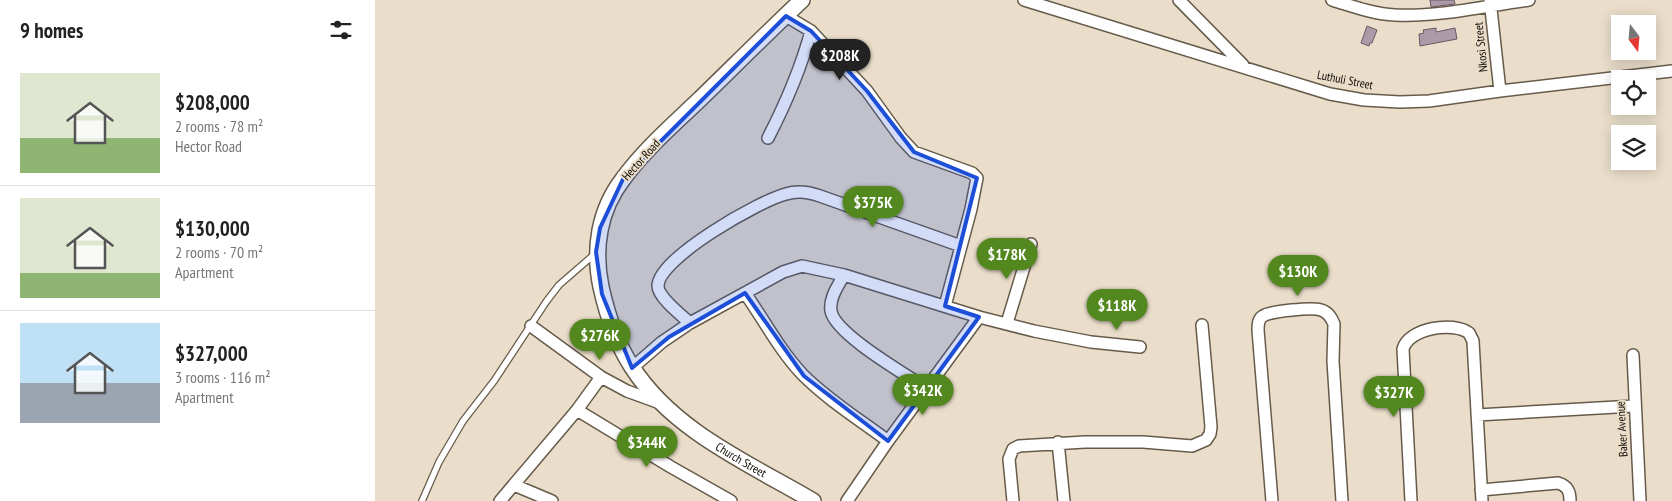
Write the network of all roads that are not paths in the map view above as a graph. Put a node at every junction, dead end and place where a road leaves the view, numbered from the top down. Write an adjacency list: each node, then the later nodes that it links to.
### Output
1 (802, 0): 7 (street, Hector Road)
2 (1024, 0): 9 (street, Luthuli Street)
3 (1179, 0): 9 (street)
4 (1332, 0): 6 (street)
5 (1529, 0): 6 (street)
6 (1491, 3): 11 (street, Nkosi Street)
7 (786, 16): 8 (street); 15 (street, Hector Road)
8 (811, 31): 12 (street); 14 (street)
9 (1244, 66): 11 (street, Luthuli Street)
10 (1672, 71): 11 (street, Luthuli Street)
11 (1500, 91)
12 (768, 138)
13 (1031, 244): 21 (street)
14 (961, 246): 18 (street); 20 (street)
15 (597, 252): 23 (lane); 26 (street, Hector Road)
16 (844, 275): 17 (street); 18 (street); 28 (street)
17 (745, 293): 20 (street); 33 (street)
18 (945, 306): 19 (street)
19 (979, 317): 21 (street); 28 (street)
20 (690, 323): 26 (street)
21 (1007, 323): 24 (street)
22 (1202, 325): 34 (street)
23 (531, 326): 27 (street); 37 (lane)
24 (1140, 347)
25 (1633, 355): 30 (street, Baker Avenue)
26 (632, 368): 29 (street, Church Street)
27 (601, 377): 29 (street); 31 (street)
28 (926, 388): 33 (street)
29 (665, 404): 41 (street, Church Street)
30 (1634, 406): 32 (street); 49 (street, Baker Avenue)
31 (577, 410): 35 (street); 40 (street)
32 (1477, 415): 36 (street); 47 (street)
33 (889, 440): 42 (street)
34 (1058, 442): 43 (street); 44 (street)
35 (514, 485): 38 (street); 39 (street)
36 (1481, 495): 48 (street)
37 (422, 501)
38 (500, 501)
39 (552, 501)
40 (731, 501)
41 (813, 501)
42 (847, 501)
43 (1013, 501)
44 (1064, 501)
45 (1273, 501): 46 (street)
46 (1342, 501)
47 (1411, 501)
48 (1571, 501)
49 (1640, 501)

